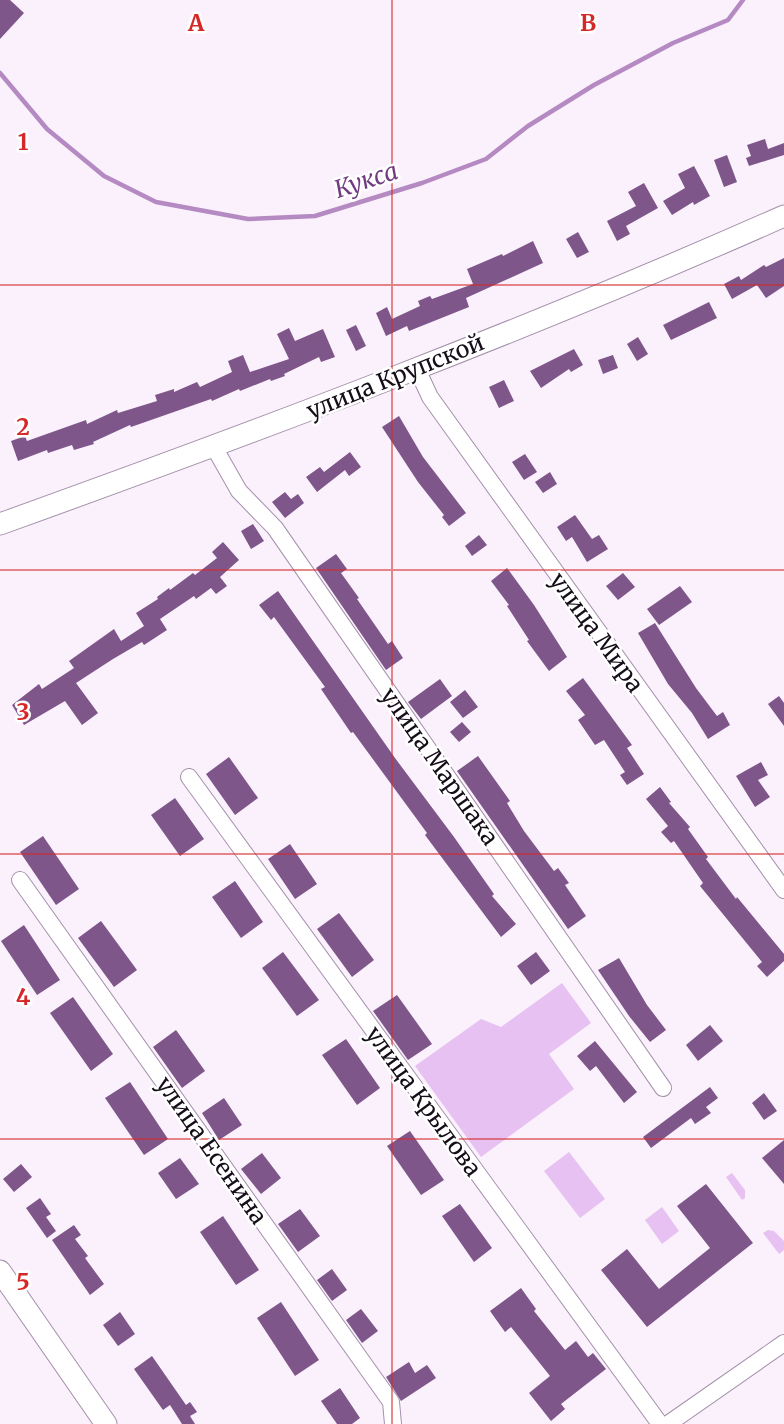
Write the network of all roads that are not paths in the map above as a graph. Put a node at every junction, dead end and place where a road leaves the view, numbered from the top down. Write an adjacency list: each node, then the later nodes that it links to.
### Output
1 (784, 216): 2 (street, улица Крупской)
2 (417, 369): 3 (street, улица Крупской); 7 (street, улица Мира)
3 (214, 447): 4 (street, улица Крупской); 8 (street, улица Маршака)
4 (0, 524)
5 (189, 777): 13 (street, улица Крылова)
6 (20, 880): 12 (street, улица Есенина)
7 (784, 890)
8 (663, 1088)
9 (0, 1271): 11 (street)
10 (784, 1343): 14 (street)
11 (106, 1424)
12 (393, 1424)
13 (660, 1424)
14 (668, 1424)

